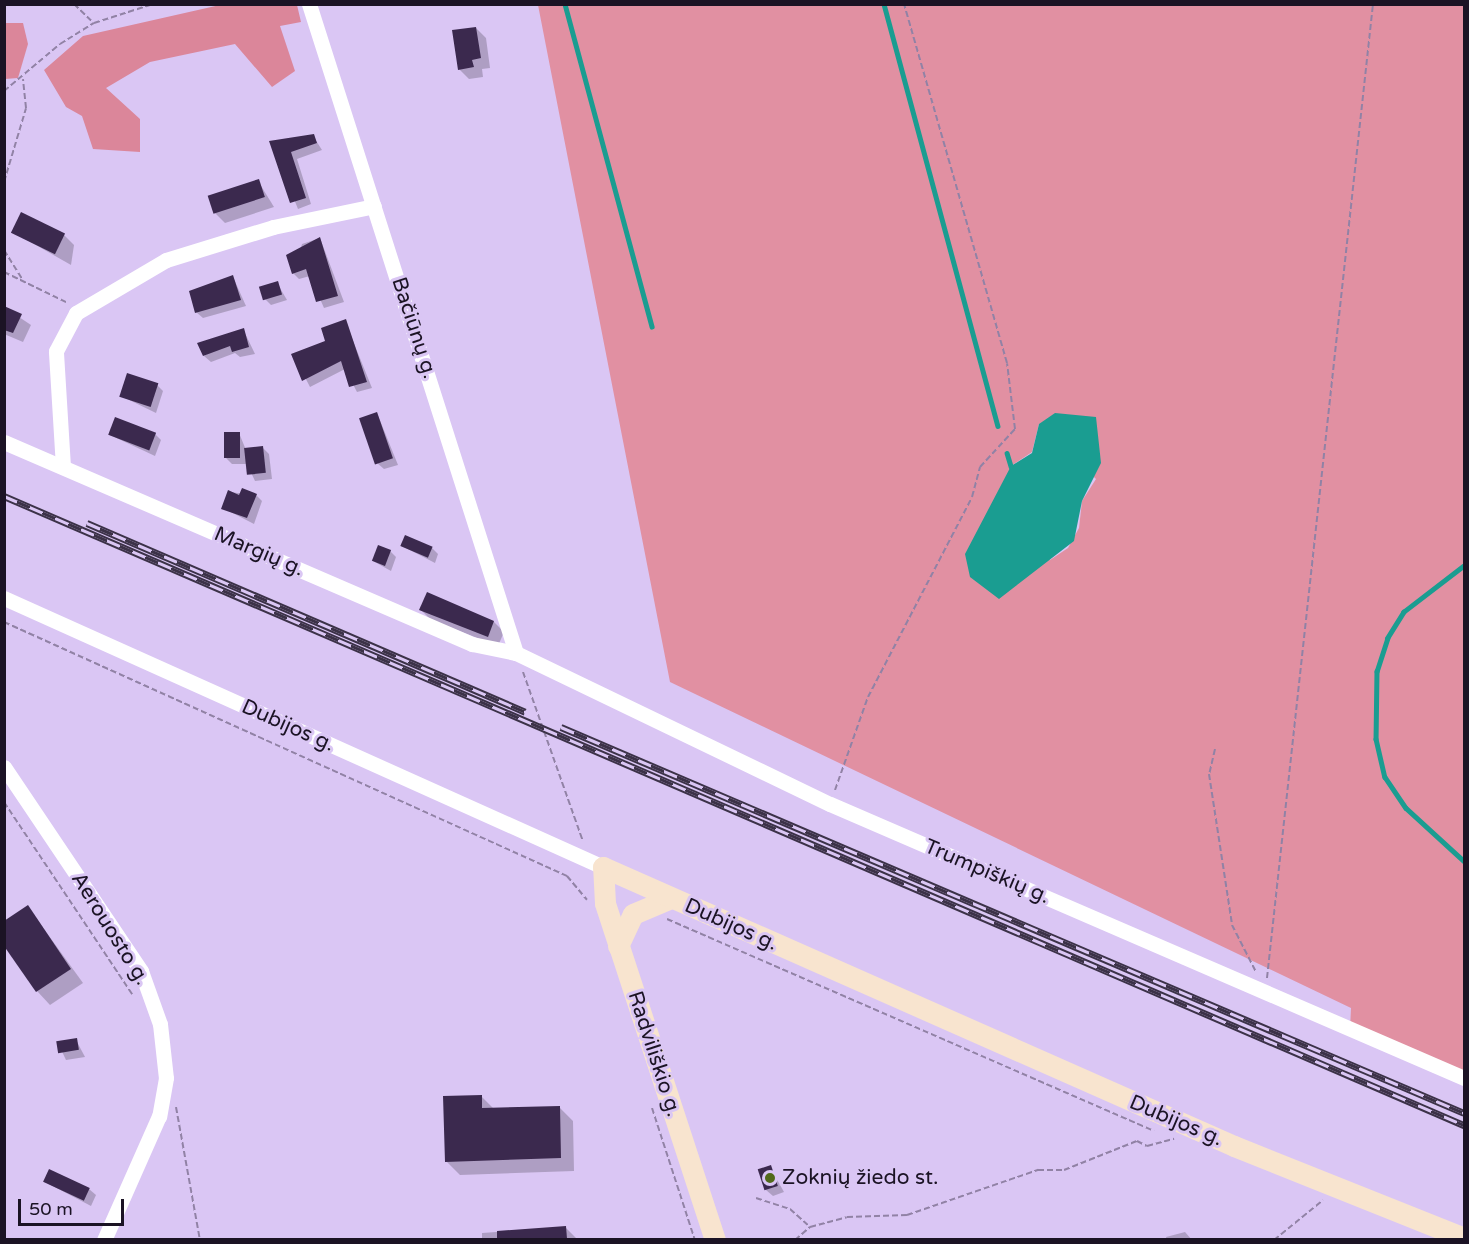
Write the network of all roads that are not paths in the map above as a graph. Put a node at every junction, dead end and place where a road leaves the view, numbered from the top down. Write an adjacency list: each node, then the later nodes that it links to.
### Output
1 (309, 4): 2 (street, Bačiūnų g.)
2 (375, 206): 4 (street); 6 (street, Bačiūnų g.)
3 (4, 442): 4 (street, Margių g.)
4 (63, 467): 6 (street, Margių g.)
5 (4, 598): 8 (street, Dubijos g.)
6 (516, 653): 11 (street, Trumpiškių g.)
7 (4, 767): 13 (street, Aerouosto g.)
8 (603, 867): 9 (main road, Dubijos g.); 10 (main road, Radviliškio g.)
9 (671, 898): 10 (main road); 12 (main road, Dubijos g.)
10 (618, 946): 14 (main road, Radviliškio g.)
11 (1464, 1078)
12 (1464, 1238)
13 (104, 1239)
14 (716, 1239)

